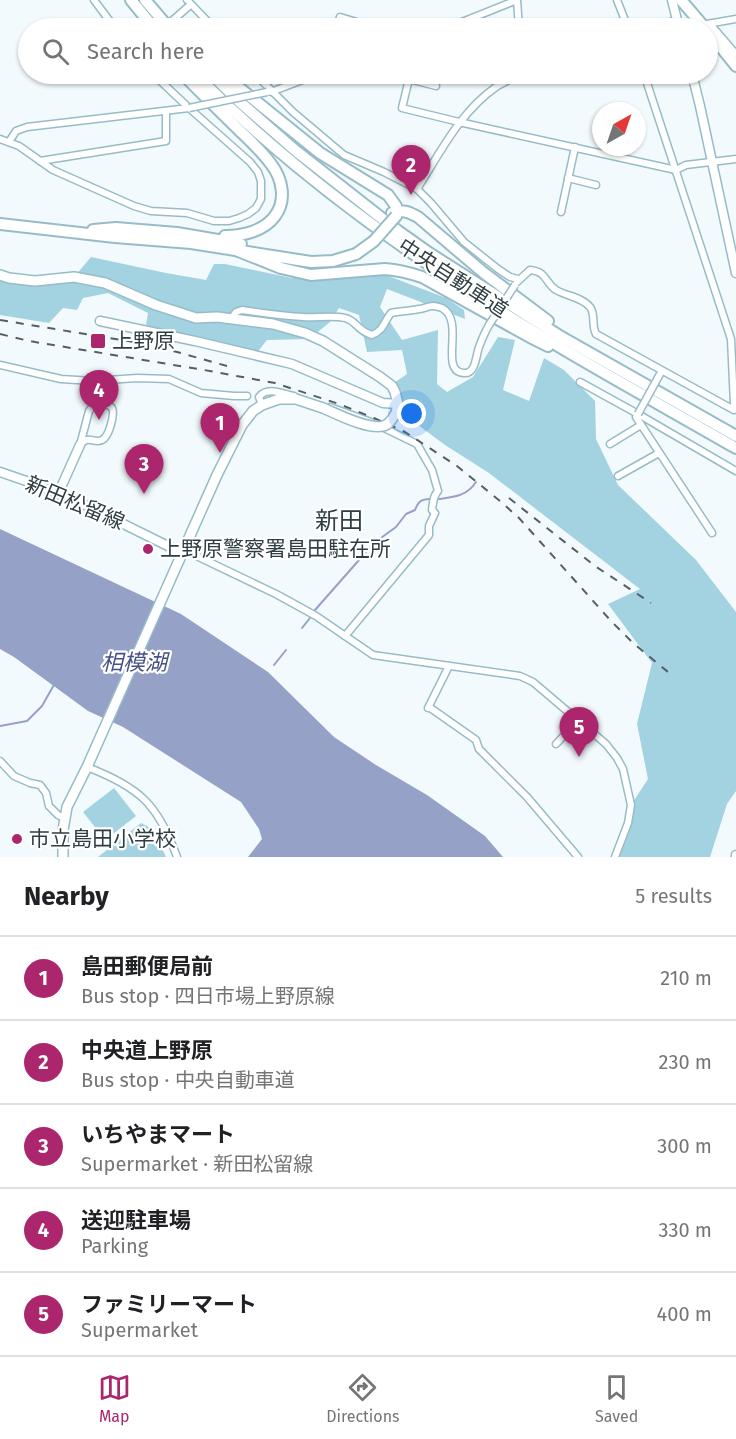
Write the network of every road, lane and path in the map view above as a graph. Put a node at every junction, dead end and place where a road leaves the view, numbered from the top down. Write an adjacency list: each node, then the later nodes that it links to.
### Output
1 (94, 0): 10 (street)
2 (124, 0): 11 (highway)
3 (130, 0): 12 (highway)
4 (145, 0): 13 (highway)
5 (517, 0): 16 (street); 17 (street)
6 (617, 0): 18 (street)
7 (672, 0): 19 (main road)
8 (681, 0): 20 (highway)
9 (189, 3): 14 (street, bridge); 15 (street)
10 (108, 18)
11 (138, 18)
12 (145, 18)
13 (160, 18)
14 (174, 18)
15 (204, 18)
16 (472, 18)
17 (518, 18)
18 (624, 18)
19 (676, 18)
20 (698, 18)
21 (736, 19): 22 (street)
22 (718, 24)
23 (718, 38): 25 (street)
24 (718, 43): 26 (highway)
25 (736, 54)
26 (736, 66)
27 (164, 84): 41 (street)
28 (193, 84): 57 (highway)
29 (205, 84): 66 (highway, 中央自動車道)
30 (221, 84): 70 (highway, 中央自動車道)
31 (234, 84): 55 (highway)
32 (263, 84): 40 (street)
33 (291, 84): 40 (street)
34 (408, 84): 43 (street)
35 (428, 84): 39 (street)
36 (502, 84): 43 (street)
37 (647, 84): 50 (street)
38 (694, 84): 49 (main road)
39 (436, 86)
40 (269, 92): 41 (street, bridge); 53 (street)
41 (189, 108): 42 (street); 48 (street)
42 (166, 111): 45 (street); 48 (street)
43 (459, 122): 46 (street); 53 (street)
44 (0, 139): 45 (street)
45 (9, 142): 48 (street)
46 (575, 147): 50 (street); 51 (street)
47 (736, 159): 49 (street)
48 (40, 161)
49 (711, 161): 50 (street); 60 (main road)
50 (676, 170): 73 (street)
51 (568, 178): 52 (street); 54 (street)
52 (596, 185)
53 (417, 189): 62 (street)
54 (561, 212)
55 (395, 214): 59 (highway, bridge); 70 (highway)
56 (0, 222): 57 (highway); 58 (highway)
57 (207, 237): 59 (highway)
58 (236, 250): 59 (highway); 66 (highway)
59 (354, 252)
60 (736, 273)
61 (0, 275): 63 (main road)
62 (516, 282): 63 (street, bridge); 67 (street)
63 (231, 319): 72 (main road)
64 (100, 321): 72 (main road)
65 (0, 365): 69 (street)
66 (605, 373): 79 (highway, 中央自動車道)
67 (661, 373): 73 (street); 74 (street, bridge)
68 (580, 382): 74 (street)
69 (247, 396)
70 (675, 402): 76 (highway, 中央自動車道)
71 (262, 405): 72 (main road, bridge); 86 (main road); 87 (street)
72 (397, 408)
73 (736, 408)
74 (638, 414): 75 (street); 81 (street)
75 (641, 425): 77 (street); 80 (street)
76 (736, 436)
77 (610, 444)
78 (80, 446): 78 (street); 84 (main road)
79 (736, 448)
80 (659, 453): 83 (street); 85 (street)
81 (736, 471)
82 (0, 472): 84 (main road, 新田松留線)
83 (618, 476)
84 (58, 494): 86 (main road, 新田松留線)
85 (712, 533)
86 (183, 551): 87 (street); 92 (main road)
87 (345, 636): 88 (street)
88 (449, 666): 89 (street); 96 (street)
89 (579, 720): 90 (street); 97 (street)
90 (556, 744)
91 (0, 762): 93 (street)
92 (87, 767): 93 (main road); 95 (street)
93 (64, 818): 94 (main road)
94 (63, 857)
95 (177, 857)
96 (578, 857)
97 (615, 857)

